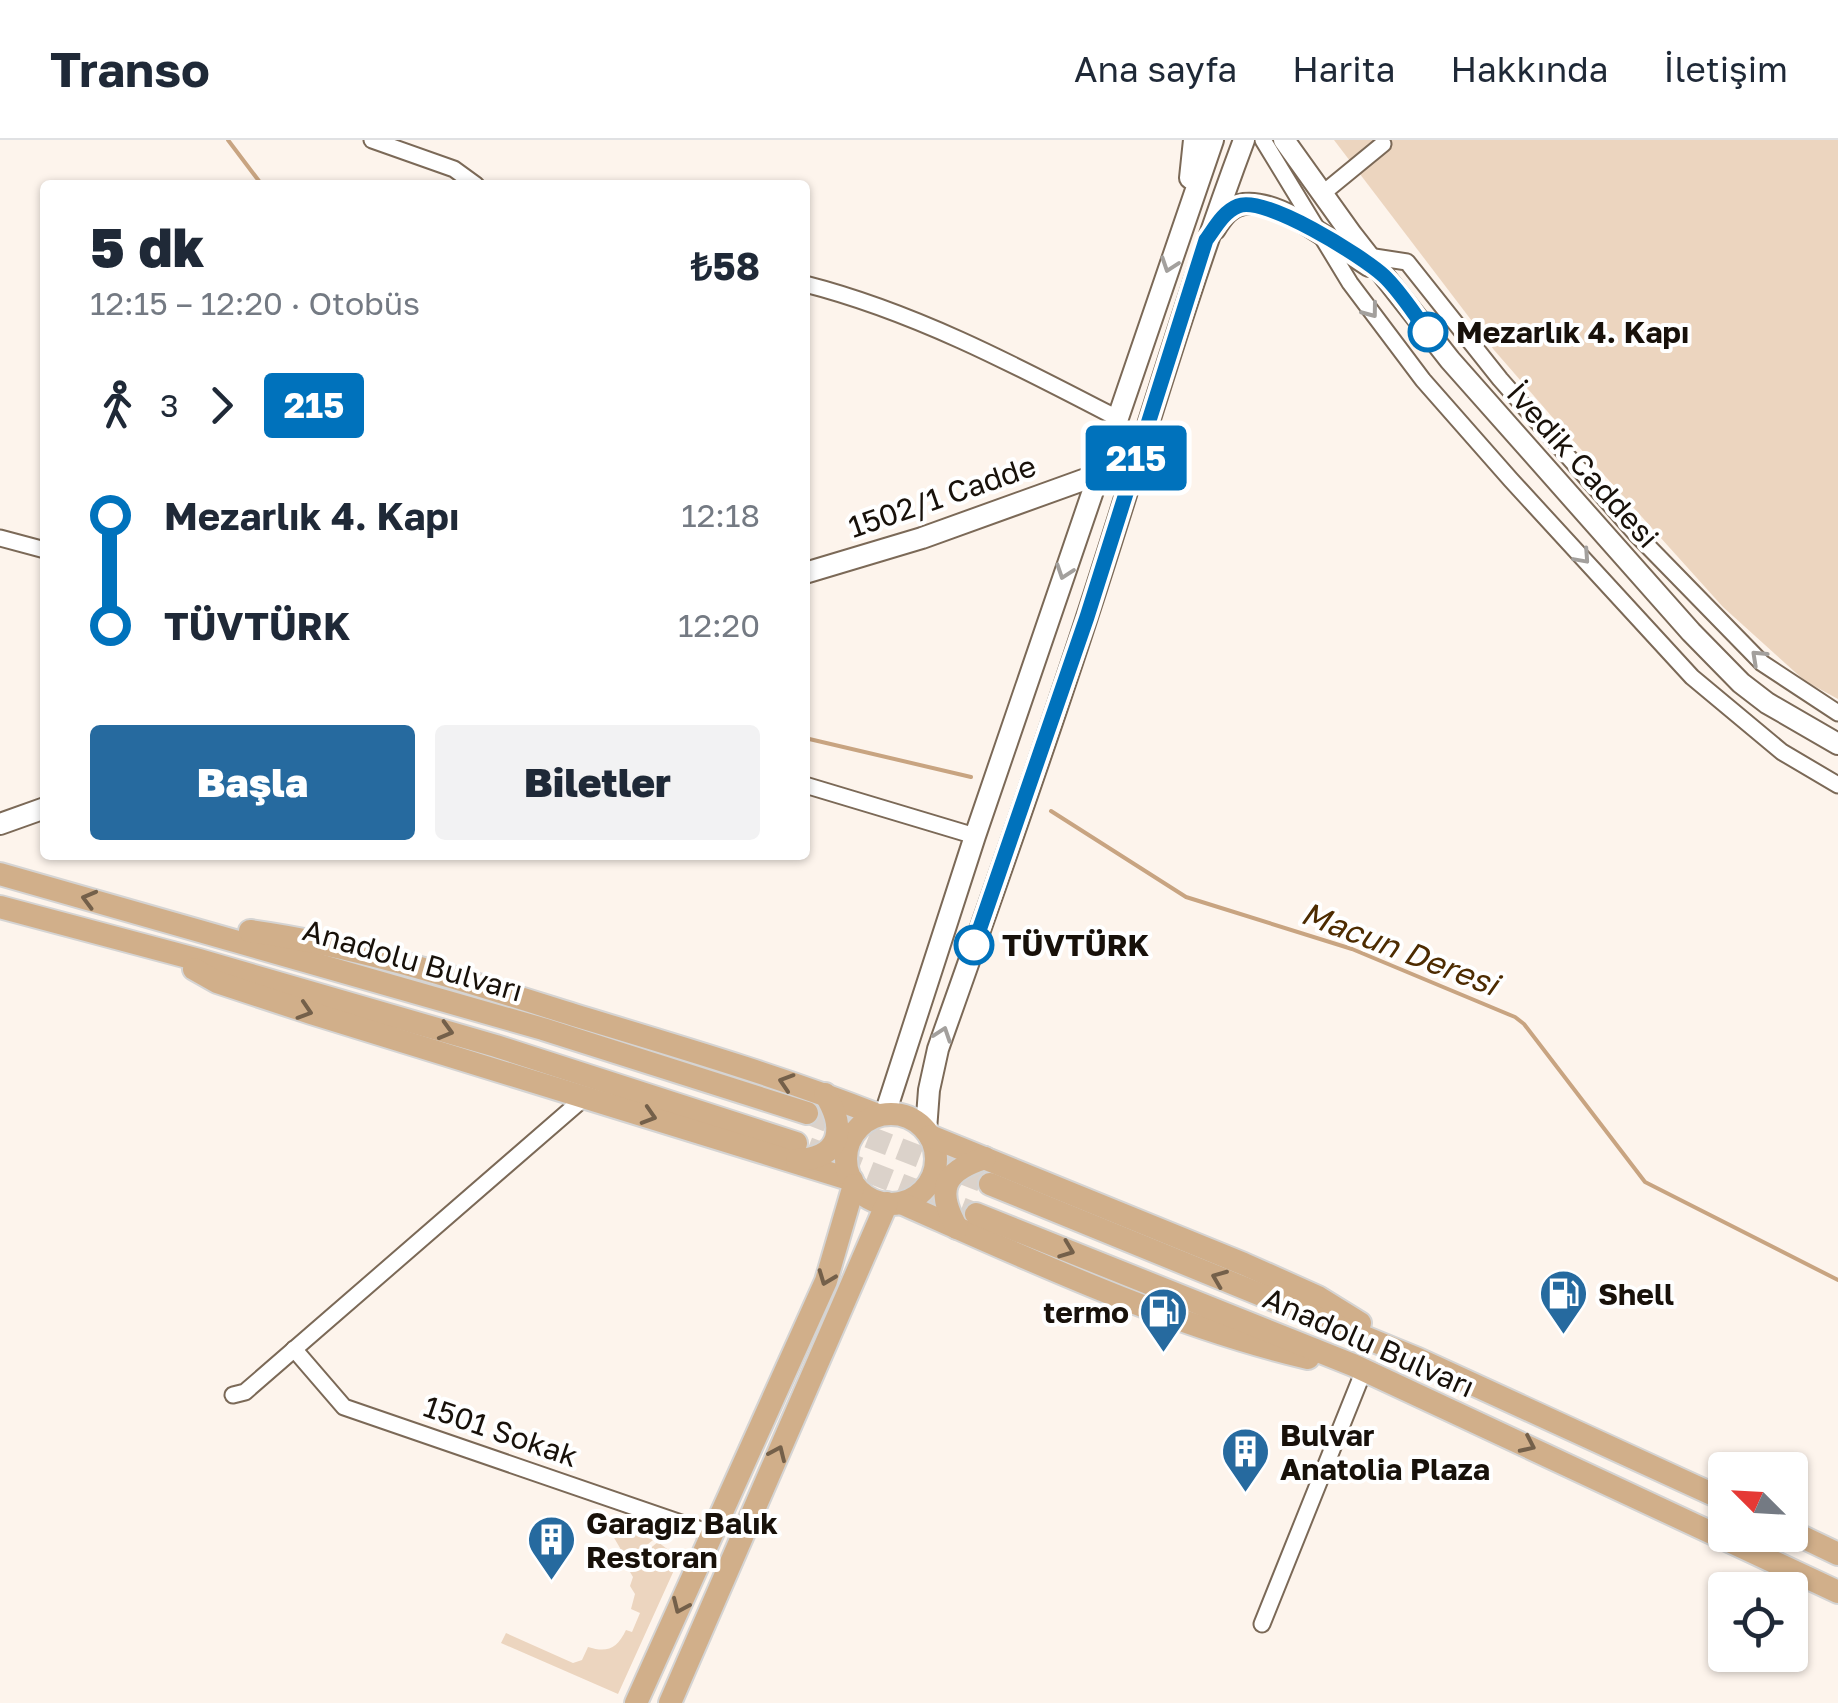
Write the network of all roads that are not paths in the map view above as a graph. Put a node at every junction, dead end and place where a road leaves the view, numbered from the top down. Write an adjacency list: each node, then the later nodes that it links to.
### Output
1 (372, 140): 8 (street)
2 (1194, 140): 10 (street)
3 (1213, 140): 10 (street)
4 (1244, 140): 12 (street)
5 (1263, 140): 11 (street)
6 (1284, 140): 9 (street, İvedik Caddesi)
7 (1382, 144): 9 (street)
8 (469, 180)
9 (1322, 194): 13 (street, İvedik Caddesi)
10 (1182, 228): 16 (street, one-way to 16)
11 (1321, 236): 12 (street); 14 (street); 23 (street, one-way to 23)
12 (1206, 240): 28 (street)
13 (1368, 256): 14 (street, İvedik Caddesi); 21 (street, one-way to 13)
14 (1383, 275): 22 (street, İvedik Caddesi)
15 (810, 285): 16 (street)
16 (1117, 418): 17 (street)
17 (1098, 474): 20 (street, 1502/1 Cadde); 27 (street, one-way to 27)
18 (0, 538): 19 (street)
19 (40, 549)
20 (810, 572)
21 (1838, 713)
22 (1838, 744)
23 (1838, 785)
24 (810, 787): 27 (street)
25 (40, 810): 26 (street)
26 (0, 824)
27 (974, 836): 28 (street); 36 (street)
28 (1007, 849): 37 (street, one-way to 28)
29 (0, 874): 31 (main road, Anadolu Bulvarı, one-way to 29)
30 (0, 908): 32 (main road, Anadolu Bulvarı)
31 (177, 923): 33 (main road, one-way to 31); 35 (main road, Anadolu Bulvarı)
32 (150, 947): 34 (main road, one-way to 34); 38 (main road, Anadolu Bulvarı, one-way to 38)
33 (825, 1094): 36 (main road); 38 (main road)
34 (584, 1098): 38 (main road, one-way to 38); 44 (street)
35 (807, 1113)
36 (881, 1114): 37 (main road); 40 (main road)
37 (928, 1133): 39 (main road); 42 (main road)
38 (792, 1152): 40 (main road)
39 (985, 1158): 43 (main road); 45 (main road)
40 (853, 1182): 42 (main road); 49 (main road, one-way to 49)
41 (990, 1184): 45 (main road, Anadolu Bulvarı, one-way to 41)
42 (894, 1203): 43 (main road, Anadolu Bulvarı); 55 (main road, one-way to 42)
43 (967, 1221): 46 (main road, Anadolu Bulvarı, one-way to 46)
44 (294, 1350): 47 (street); 49 (street, 1501 Sokak)
45 (1418, 1359): 48 (main road, Anadolu Bulvarı)
46 (1358, 1367): 52 (main road, Anadolu Bulvarı, one-way to 52); 53 (street)
47 (234, 1394)
48 (1708, 1492)
49 (712, 1534): 54 (main road, one-way to 54)
50 (1808, 1540): 51 (main road)
51 (1838, 1554)
52 (1838, 1592)
53 (1262, 1624)
54 (636, 1703)
55 (670, 1703)

